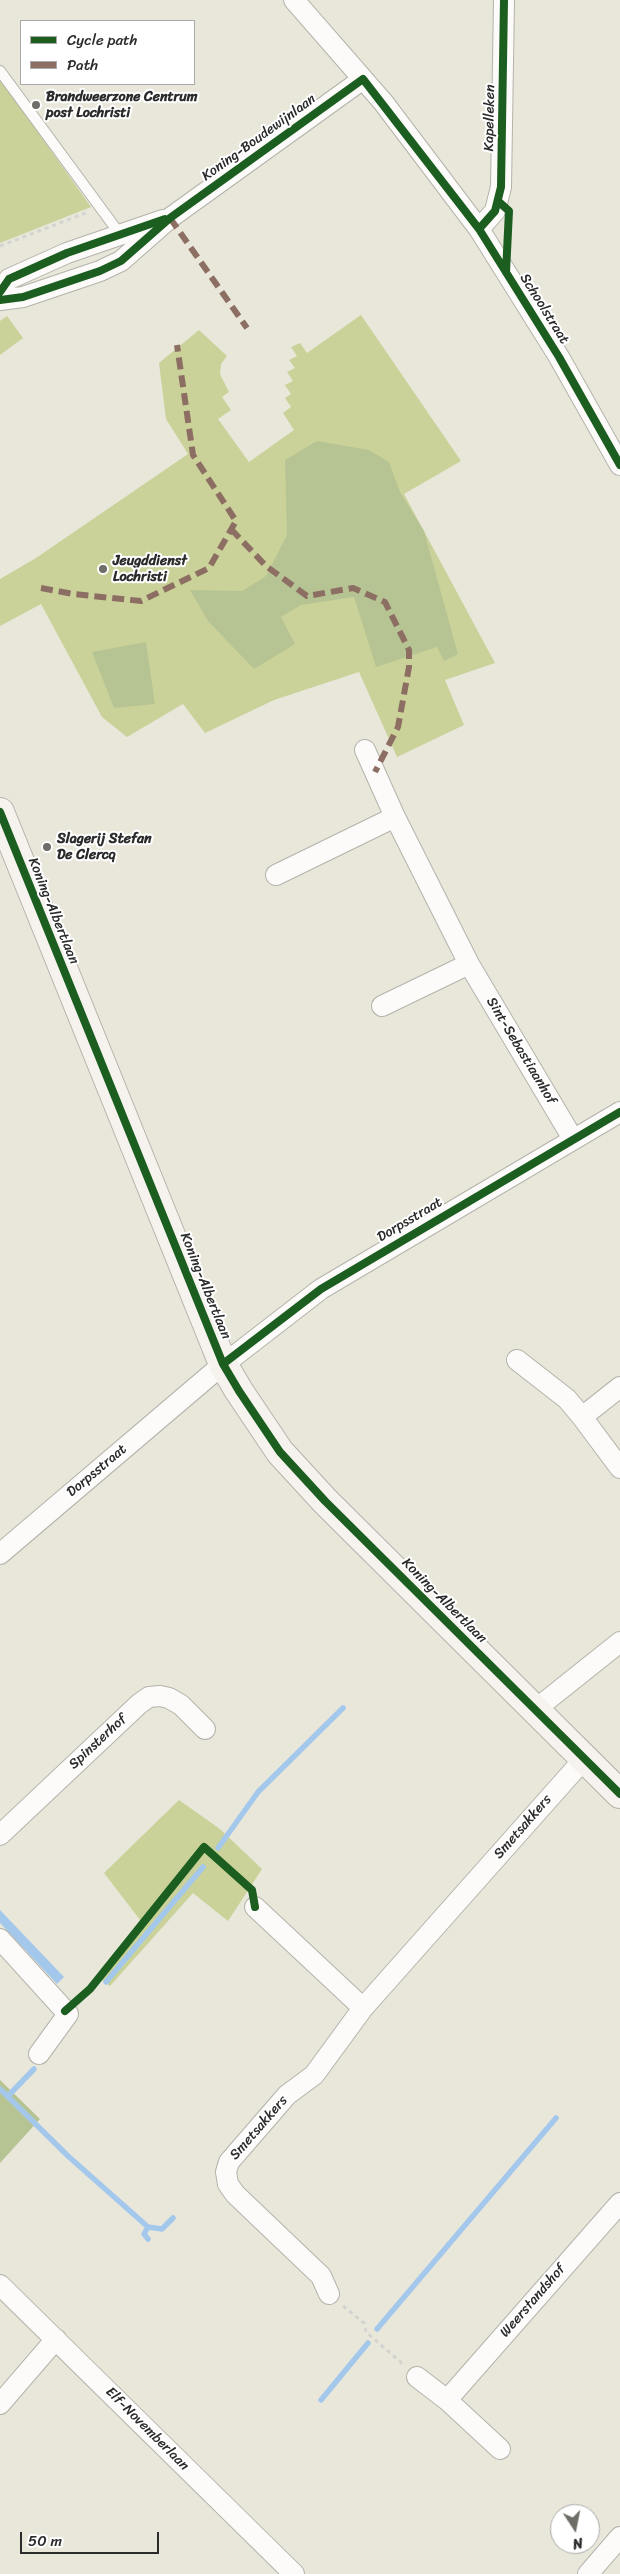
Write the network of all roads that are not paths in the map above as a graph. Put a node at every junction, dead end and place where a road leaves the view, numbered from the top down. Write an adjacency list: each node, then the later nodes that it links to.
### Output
1 (294, 0): 4 (street, Schoolstraat)
2 (504, 0): 6 (street, Kapelleken)
3 (0, 70): 7 (lane)
4 (363, 79): 5 (street, Koning-Boudewijnlaan); 6 (street, Schoolstraat)
5 (170, 218): 7 (street, Koning-Boudewijnlaan); 8 (street, Koning-Boudewijnlaan)
6 (479, 229): 11 (street, Schoolstraat)
7 (118, 234): 8 (lane); 9 (street, Koning-Boudewijnlaan)
8 (134, 250): 10 (street, Koning-Boudewijnlaan)
9 (0, 292)
10 (0, 300)
11 (620, 464)
12 (365, 750): 13 (street, Sint-Sebastiaanhof)
13 (395, 817): 15 (street); 16 (street, Sint-Sebastiaanhof)
14 (2, 822): 21 (street, Koning-Albertlaan)
15 (276, 876)
16 (469, 964): 17 (street); 19 (street, Sint-Sebastiaanhof)
17 (382, 1006)
18 (620, 1112): 19 (street, Dorpsstraat)
19 (572, 1139): 21 (street, Dorpsstraat)
20 (517, 1360): 23 (street)
21 (223, 1364): 25 (street, Dorpsstraat); 27 (street, Koning-Albertlaan)
22 (620, 1387): 23 (street)
23 (582, 1417): 24 (street)
24 (620, 1468)
25 (0, 1554)
26 (620, 1642): 27 (street)
27 (536, 1709): 29 (street, Koning-Albertlaan)
28 (205, 1729): 31 (street, Spinsterhof)
29 (584, 1759): 30 (street, Koning-Albertlaan); 34 (street, Smetsakkers)
30 (620, 1794)
31 (0, 1835)
32 (255, 1907): 34 (street)
33 (0, 1939): 35 (street)
34 (363, 2008): 38 (street, Smetsakkers)
35 (39, 2054)
36 (620, 2203): 41 (street, Weerstandshof)
37 (0, 2285): 39 (street, Elf-Novemberlaan)
38 (329, 2294)
39 (56, 2339): 42 (street); 45 (street, Elf-Novemberlaan)
40 (417, 2377): 41 (street)
41 (446, 2400): 43 (street)
42 (0, 2404)
43 (500, 2449)
44 (620, 2536): 46 (street)
45 (294, 2574)
46 (588, 2574)

